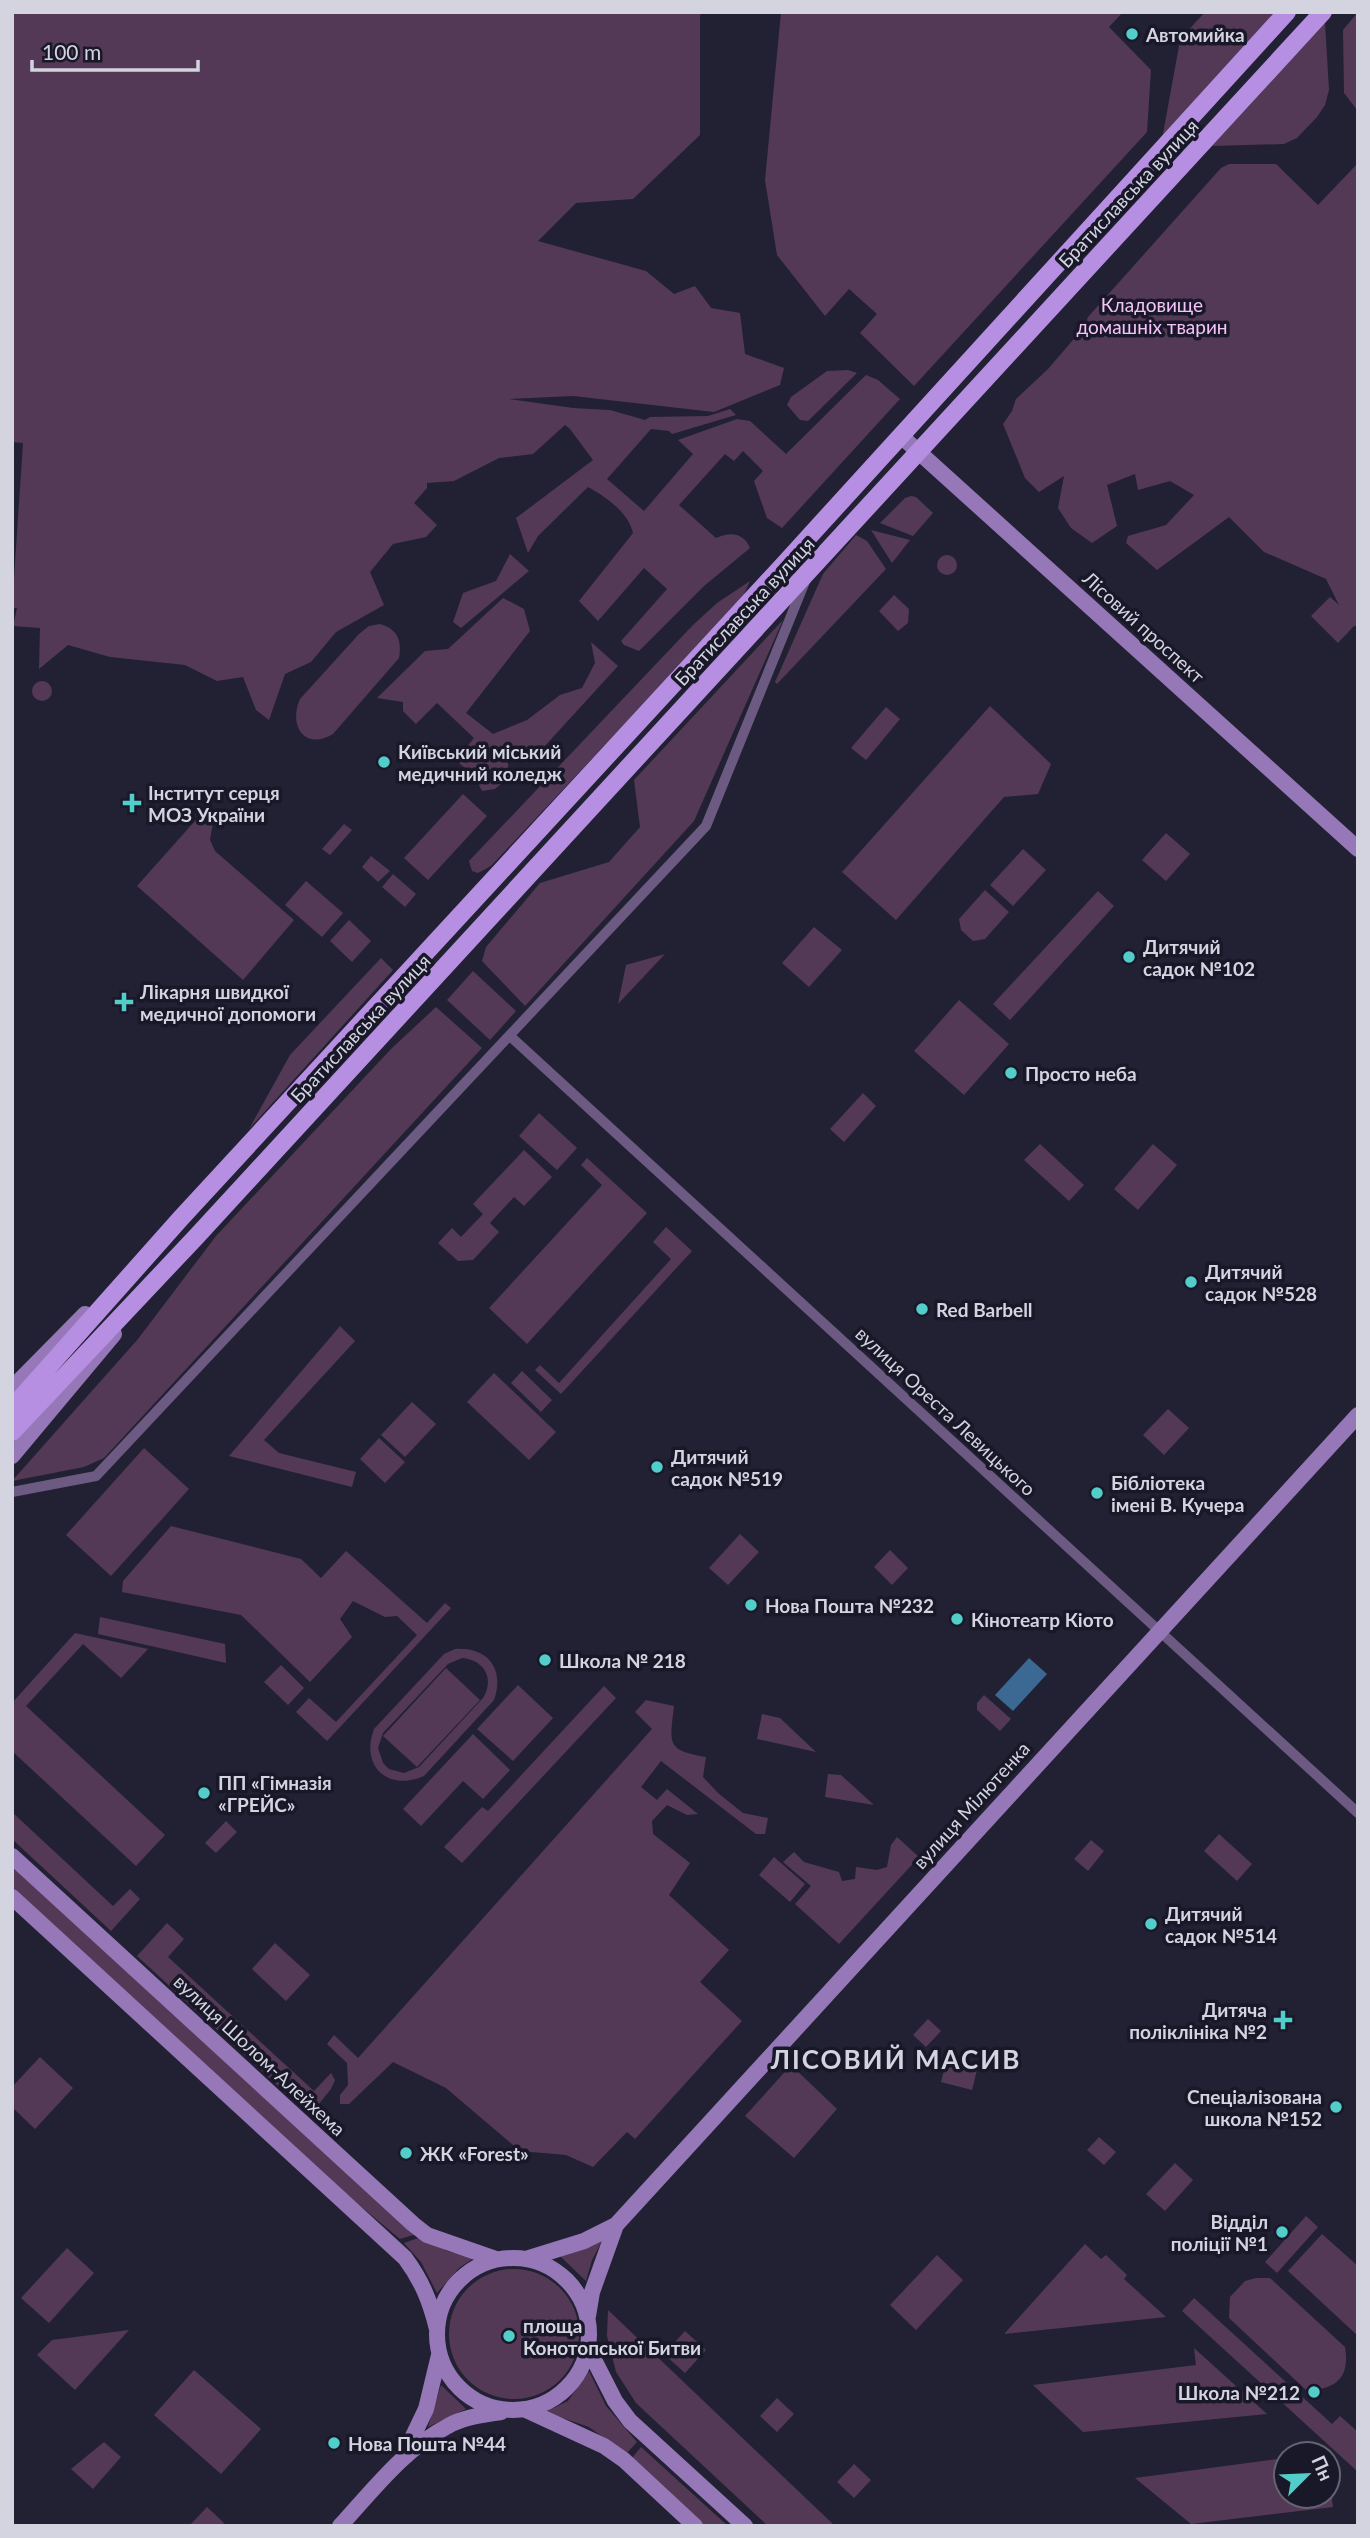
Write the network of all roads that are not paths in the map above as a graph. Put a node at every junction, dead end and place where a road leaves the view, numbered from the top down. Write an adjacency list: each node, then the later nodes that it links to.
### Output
1 (1287, 12): 3 (main road, Братиславська вулиця)
2 (1323, 12): 4 (main road, Братиславська вулиця)
3 (901, 436): 4 (street, Лісовий проспект); 8 (main road, Братиславська вулиця)
4 (918, 451): 5 (main road, Братиславська вулиця); 6 (street, Лісовий проспект)
5 (810, 571): 7 (street); 9 (main road, Братиславська вулиця)
6 (1358, 849)
7 (510, 1036): 15 (street); 16 (street, вулиця Ореста Левицького)
8 (181, 1218): 10 (street, Братиславська вулиця); 11 (main road, Братиславська вулиця)
9 (196, 1237): 13 (main road, Братиславська вулиця); 14 (street, Братиславська вулиця)
10 (12, 1388)
11 (12, 1408)
12 (1358, 1415): 16 (street, вулиця Мілютенка)
13 (12, 1432)
14 (12, 1456)
15 (12, 1492)
16 (1160, 1631): 17 (street, вулиця Ореста Левицького); 20 (street, вулиця Мілютенка)
17 (1358, 1813)
18 (12, 1856): 21 (street, вулиця Шолом-Алейхема)
19 (12, 1897): 24 (street)
20 (615, 2225): 22 (street, вулиця Мілютенка); 23 (street, вулиця Мілютенка)
21 (496, 2259): 22 (street); 24 (street)
22 (526, 2259): 23 (street)
23 (588, 2318): 25 (street)
24 (437, 2329): 26 (street)
25 (588, 2348): 27 (street); 31 (street)
26 (439, 2355): 27 (street); 28 (street)
27 (520, 2410): 28 (street); 30 (street)
28 (403, 2457): 29 (street)
29 (340, 2526)
30 (695, 2526)
31 (745, 2526)

